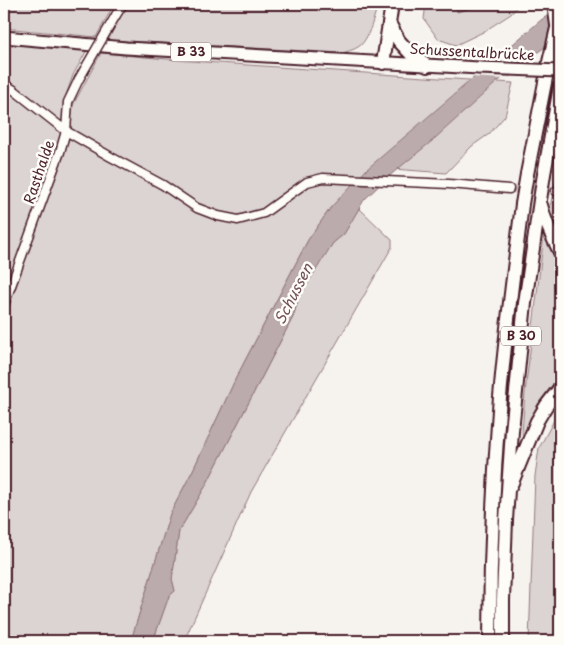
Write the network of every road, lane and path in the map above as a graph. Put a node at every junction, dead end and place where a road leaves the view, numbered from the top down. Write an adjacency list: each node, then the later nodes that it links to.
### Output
1 (123, 4): 12 (street, Rasthalde, bridge)
2 (392, 4): 5 (highway)
3 (554, 4): 4 (highway)
4 (559, 21): 19 (highway, B 30, bridge)
5 (389, 23): 7 (highway); 8 (highway)
6 (4, 37): 7 (main road, B 33)
7 (383, 63): 8 (main road, Schussentalbrücke / B 33)
8 (427, 66): 9 (main road, Schussentalbrücke / B 33, bridge)
9 (560, 71)
10 (4, 84): 12 (street)
11 (560, 87): 14 (highway, B 30, bridge)
12 (66, 131): 13 (street); 16 (street, Rasthalde)
13 (510, 188)
14 (540, 200): 15 (highway); 18 (highway, B 30)
15 (560, 252)
16 (4, 305)
17 (560, 388): 18 (highway)
18 (513, 472): 20 (highway)
19 (490, 641)
20 (503, 641)

